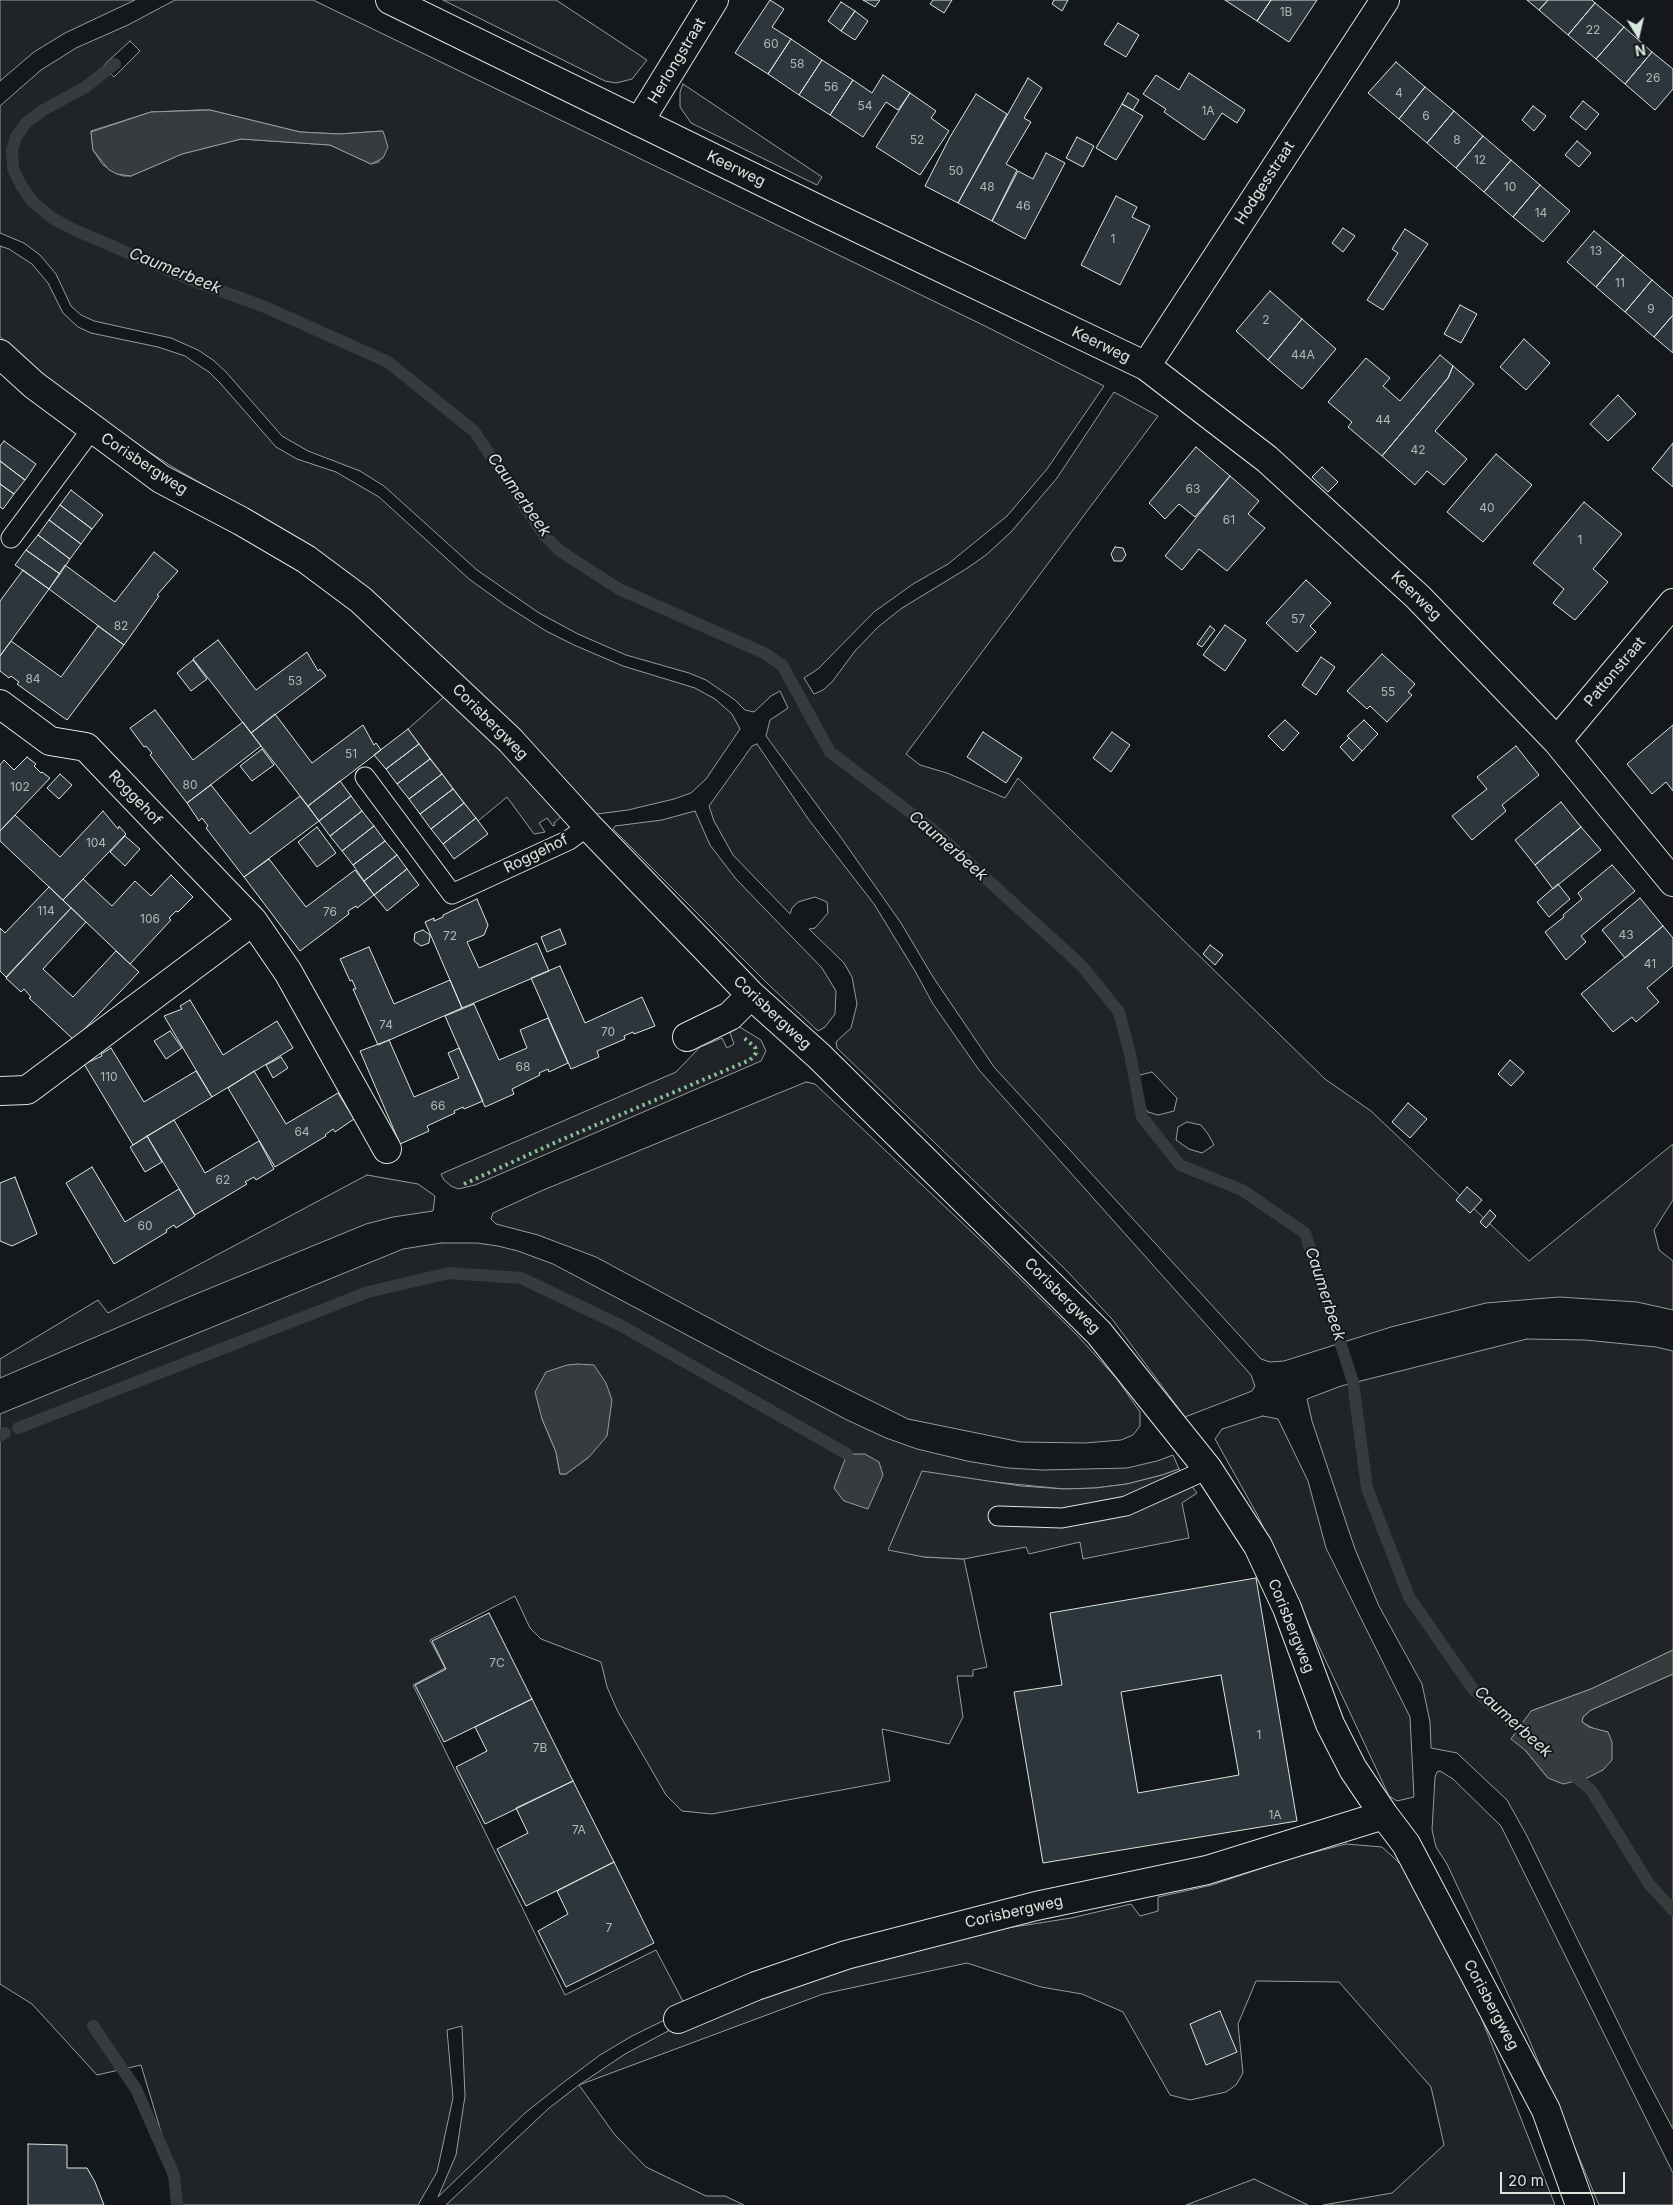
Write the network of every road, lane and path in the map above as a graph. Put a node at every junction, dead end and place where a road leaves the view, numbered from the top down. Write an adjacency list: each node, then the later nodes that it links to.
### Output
1 (390, 0): 4 (street, Keerweg)
2 (714, 0): 4 (street, Herlongstraat)
3 (1385, 0): 6 (street, Hodgesstraat)
4 (639, 122): 6 (street, Keerweg)
5 (0, 354): 7 (street, Corisbergweg)
6 (1146, 366): 11 (street, Keerweg)
7 (92, 429): 8 (lane); 13 (street, Corisbergweg)
8 (11, 538)
9 (1673, 603): 11 (street, Pattonstraat)
10 (0, 704): 15 (street, Roggehof)
11 (1557, 741): 14 (street, Keerweg)
12 (365, 777): 13 (lane, Roggehof)
13 (588, 826): 16 (street, Corisbergweg)
14 (1673, 882)
15 (254, 922): 18 (street); 19 (street, Roggehof)
16 (750, 995): 17 (street); 20 (street, Corisbergweg)
17 (687, 1037)
18 (0, 1091)
19 (387, 1149)
20 (1208, 1470): 21 (lane); 22 (street, Corisbergweg)
21 (998, 1516)
22 (1384, 1815): 23 (street, Corisbergweg); 24 (street, Corisbergweg)
23 (678, 2019)
24 (1580, 2205)

